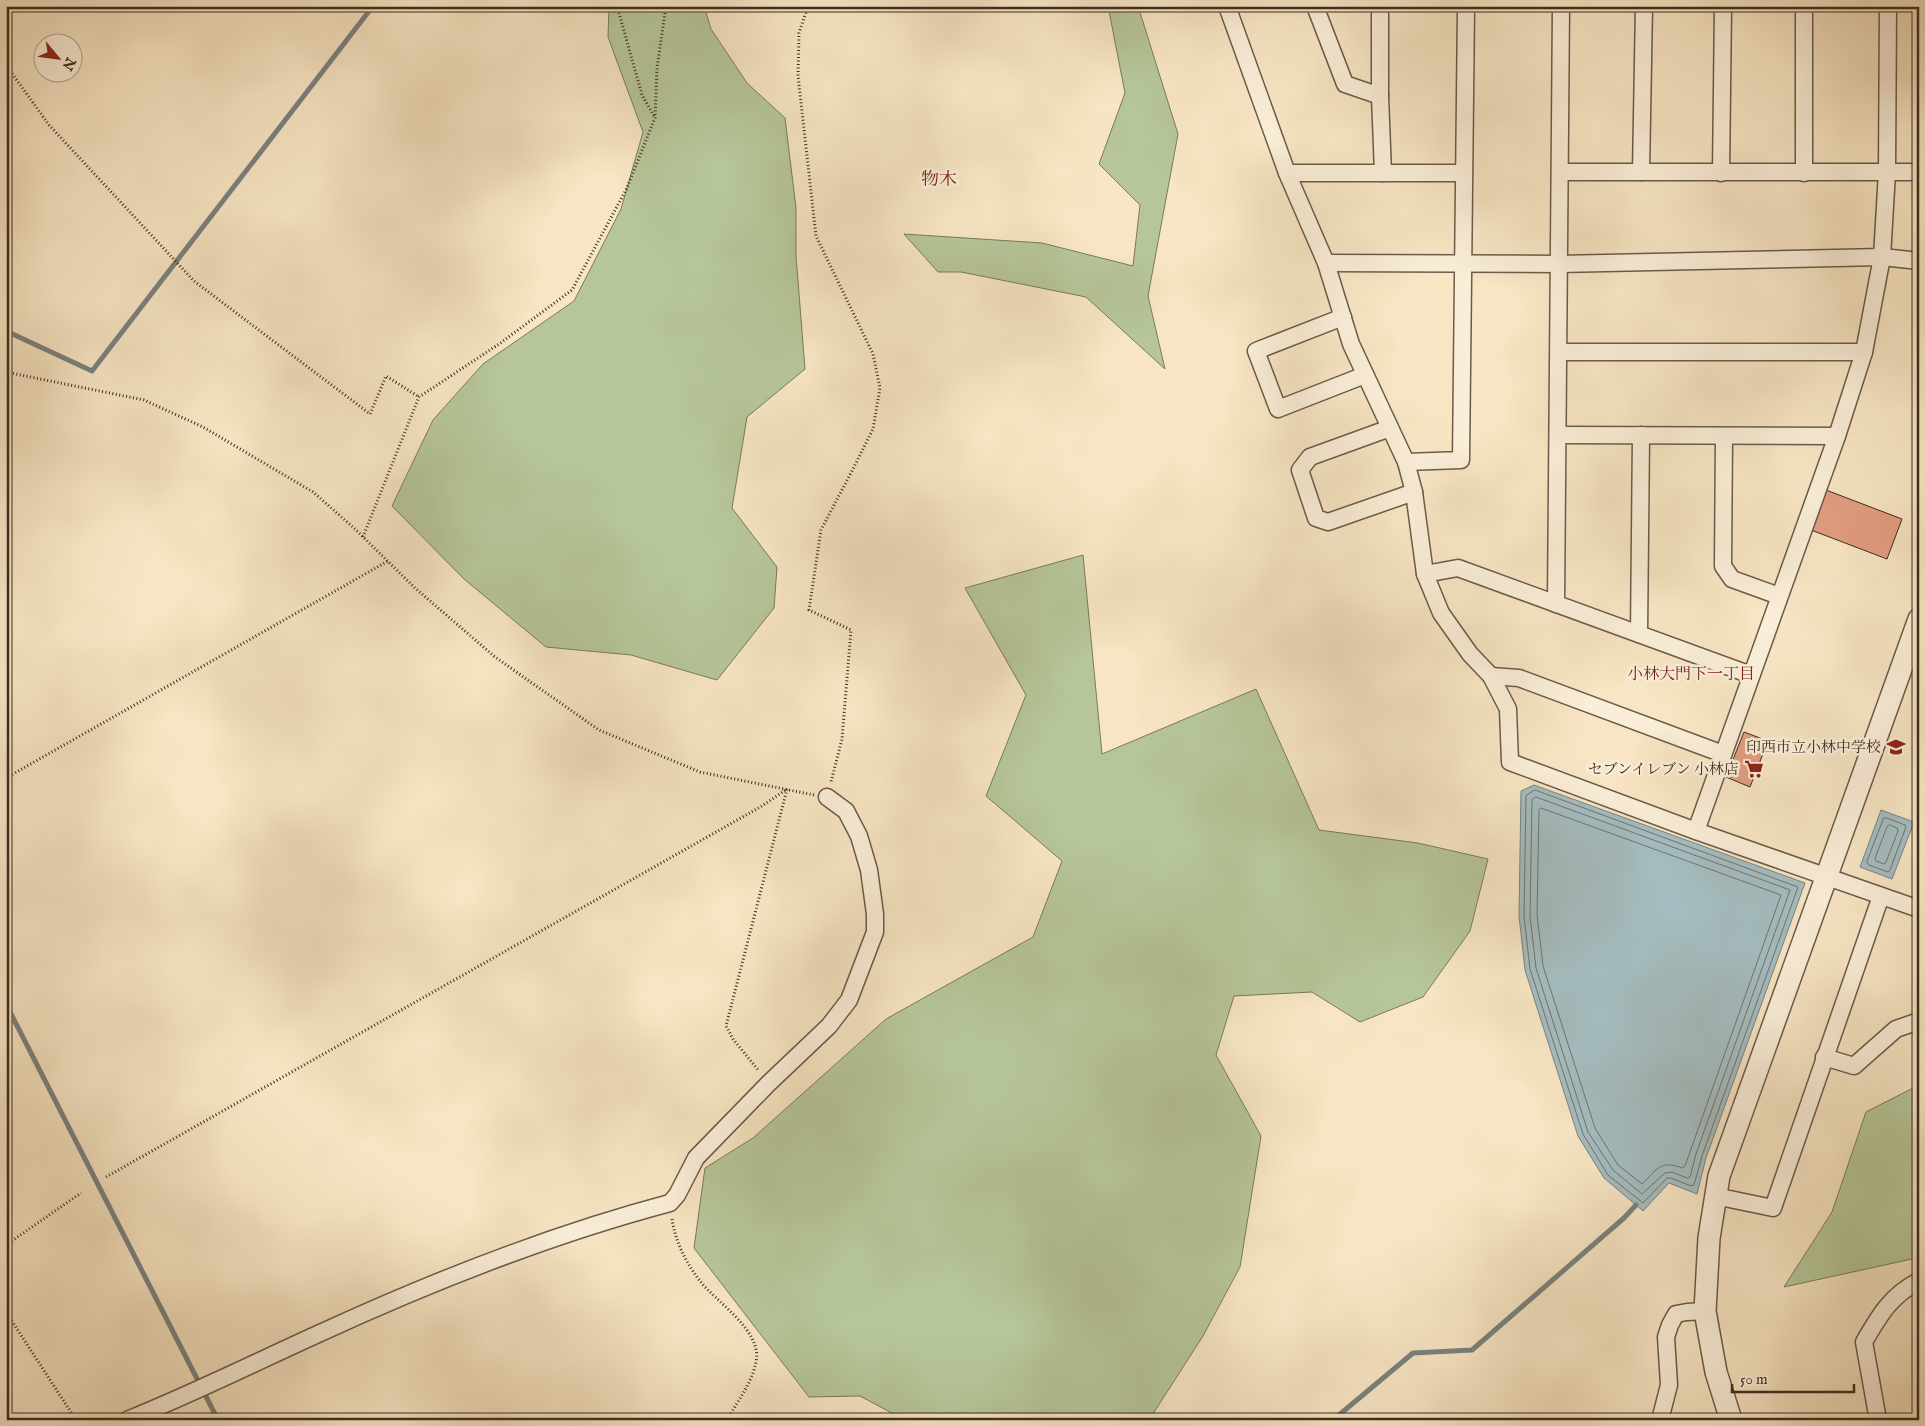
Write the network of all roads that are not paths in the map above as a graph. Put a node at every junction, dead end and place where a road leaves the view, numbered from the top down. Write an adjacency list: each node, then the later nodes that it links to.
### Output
1 (1227, 6): 17 (street)
2 (1315, 6): 10 (street)
3 (1380, 6): 10 (street)
4 (1466, 6): 19 (street)
5 (1561, 6): 11 (street)
6 (1644, 6): 12 (street)
7 (1722, 6): 13 (street)
8 (1804, 6): 14 (street)
9 (1888, 6): 15 (street)
10 (1380, 96): 18 (street)
11 (1560, 172): 12 (street); 24 (street)
12 (1641, 172): 13 (street)
13 (1721, 172): 14 (street)
14 (1804, 172): 15 (street)
15 (1887, 172): 16 (street); 20 (street)
16 (1919, 172)
17 (1288, 173): 18 (street); 22 (street)
18 (1383, 173): 19 (street)
19 (1464, 173): 23 (street)
20 (1882, 257): 21 (street); 24 (street); 27 (street)
21 (1919, 261)
22 (1326, 263): 23 (street); 25 (street)
23 (1463, 263): 24 (street); 34 (street)
24 (1559, 264): 26 (street)
25 (1343, 317): 28 (street); 28 (street)
26 (1559, 352): 27 (street); 30 (street)
27 (1864, 352): 33 (street)
28 (1365, 375): 29 (street)
29 (1390, 428): 34 (street); 35 (street)
30 (1558, 435): 31 (street); 38 (street)
31 (1641, 436): 32 (street); 40 (street)
32 (1724, 436): 33 (street); 37 (street)
33 (1837, 436): 37 (street)
34 (1406, 462): 35 (street)
35 (1414, 492): 36 (street)
36 (1425, 574): 38 (street); 42 (street)
37 (1780, 596): 41 (street)
38 (1556, 604): 40 (street)
39 (1919, 619): 46 (street)
40 (1639, 634): 41 (street)
41 (1751, 675): 43 (street)
42 (1492, 676): 43 (street); 45 (street)
43 (1723, 754): 45 (street)
44 (827, 797): 54 (street)
45 (1696, 831): 46 (street)
46 (1827, 876): 47 (street); 51 (street)
47 (1881, 896): 48 (street); 50 (street)
48 (1919, 909)
49 (1919, 1020): 50 (street)
50 (1824, 1057): 51 (street)
51 (1715, 1196): 53 (street)
52 (1919, 1281): 57 (street)
53 (1705, 1311): 55 (street); 56 (street)
54 (128, 1420)
55 (1660, 1420)
56 (1731, 1420)
57 (1878, 1420)

